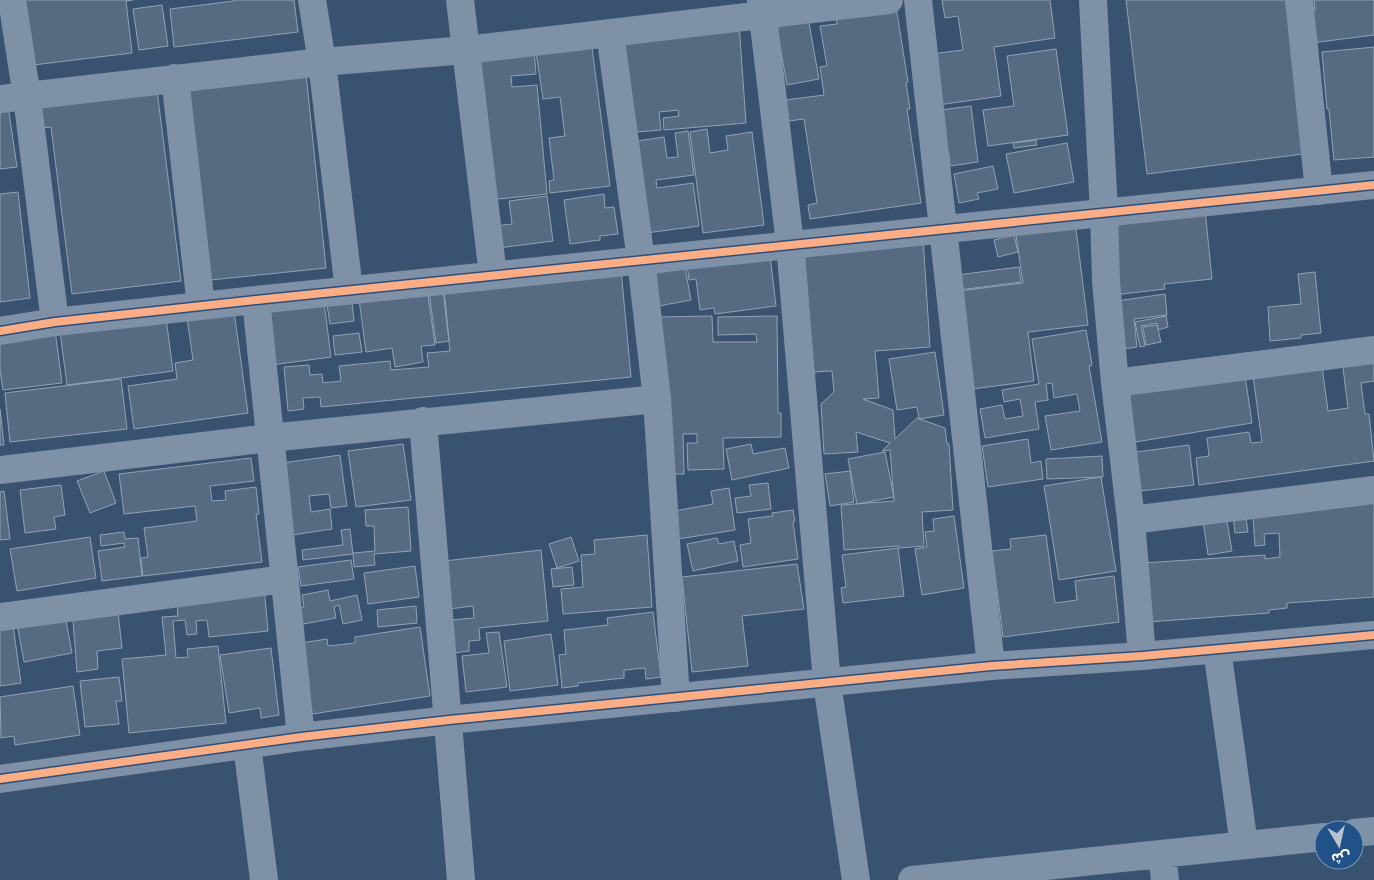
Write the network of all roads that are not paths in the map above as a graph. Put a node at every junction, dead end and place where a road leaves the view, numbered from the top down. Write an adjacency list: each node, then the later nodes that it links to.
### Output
1 (12, 0): 13 (street)
2 (312, 0): 11 (street)
3 (460, 0): 10 (street)
4 (889, 0): 8 (street)
5 (918, 0): 18 (street)
6 (1092, 0): 17 (street)
7 (1300, 0): 16 (street)
8 (762, 8): 9 (street); 19 (street)
9 (610, 33): 10 (street); 20 (street)
10 (466, 50): 11 (street); 21 (street)
11 (322, 62): 12 (street); 22 (street)
12 (176, 78): 13 (street); 24 (street)
13 (27, 97): 14 (street); 25 (street)
14 (0, 99)
15 (1374, 185): 16 (street)
16 (1319, 191): 17 (street)
17 (1104, 212): 18 (street); 28 (street)
18 (943, 229): 19 (street); 40 (street)
19 (790, 244): 20 (street); 41 (street)
20 (641, 260): 21 (street); 29 (street)
21 (493, 275): 22 (street)
22 (349, 290): 23 (street)
23 (256, 300): 24 (street); 31 (street)
24 (201, 306): 25 (street)
25 (55, 322): 26 (street)
26 (0, 331)
27 (1374, 350): 28 (street)
28 (1115, 384): 34 (street)
29 (657, 399): 30 (street); 42 (street)
30 (423, 421): 31 (street); 43 (street)
31 (269, 438): 32 (street); 35 (street)
32 (0, 470)
33 (1374, 490): 34 (street)
34 (1131, 520): 39 (street)
35 (285, 579): 36 (street); 44 (street)
36 (0, 617)
37 (1374, 635): 38 (street)
38 (1217, 649): 39 (street); 48 (street)
39 (1142, 656): 40 (street)
40 (991, 666): 41 (street)
41 (827, 683): 42 (street); 53 (street)
42 (676, 698): 43 (street)
43 (449, 720): 44 (street); 52 (street)
44 (301, 738): 45 (street)
45 (247, 745): 46 (street); 51 (street)
46 (0, 779)
47 (1314, 837): 48 (street)
48 (1244, 845): 49 (street)
49 (1162, 854): 50 (street); 55 (street)
50 (996, 876): 54 (street)
51 (264, 880)
52 (461, 880)
53 (856, 880)
54 (912, 880)
55 (1165, 880)

